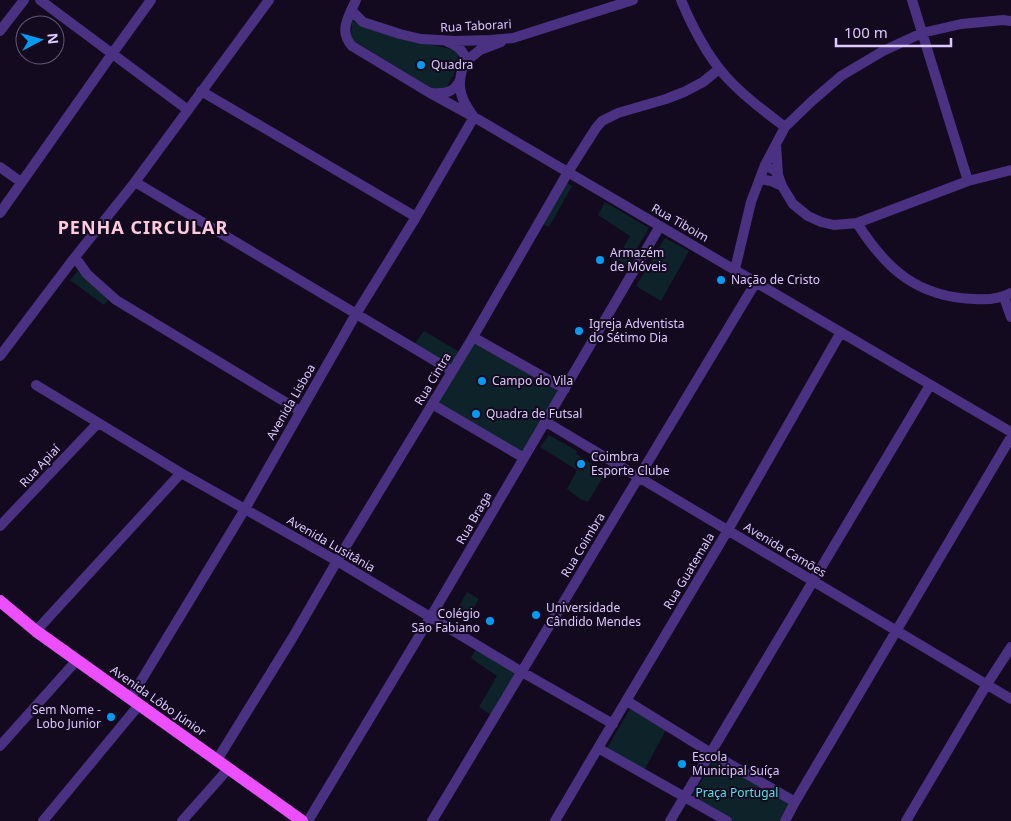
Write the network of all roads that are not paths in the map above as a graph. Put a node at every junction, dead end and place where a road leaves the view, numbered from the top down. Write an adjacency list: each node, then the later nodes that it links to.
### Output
1 (24, 0): 10 (street)
2 (40, 0): 14 (street)
3 (151, 0): 14 (street)
4 (269, 0): 18 (street)
5 (633, 0): 12 (street, Rua Taborari)
6 (681, 0): 16 (street)
7 (912, 0): 11 (street)
8 (354, 5): 13 (street, Rua Taborari); 19 (street, Rua Tiboim)
9 (1011, 21): 11 (street)
10 (0, 31)
11 (922, 33): 22 (street); 30 (street)
12 (513, 38): 13 (street, Rua Taborari); 15 (street)
13 (446, 41): 15 (street)
14 (112, 54): 20 (street); 31 (street)
15 (465, 62): 17 (street)
16 (719, 68): 22 (street); 27 (street, Rua Cintra)
17 (460, 80): 19 (street); 21 (street)
18 (201, 91): 20 (street); 35 (street)
19 (430, 93): 21 (street, Rua Tiboim)
20 (188, 110): 32 (street)
21 (474, 117): 27 (street, Rua Tiboim); 35 (street, Avenida Lisboa)
22 (785, 127): 23 (street)
23 (776, 143): 24 (street); 28 (street)
24 (765, 165): 28 (street); 29 (street)
25 (0, 166): 31 (street)
26 (1011, 170): 30 (street)
27 (568, 172): 37 (street, Rua Tiboim); 45 (street, Rua Cintra)
28 (778, 175): 33 (street)
29 (760, 179): 33 (street); 39 (street)
30 (968, 181): 36 (street)
31 (21, 182): 34 (street)
32 (135, 182): 38 (street); 42 (street)
33 (782, 186): 36 (street)
34 (0, 213)
35 (416, 217): 42 (street, Avenida Lisboa)
36 (857, 223): 41 (street)
37 (660, 226): 39 (street, Rua Tiboim); 50 (street, Rua Braga)
38 (75, 257): 46 (street); 52 (street)
39 (735, 269): 40 (street, Rua Tiboim)
40 (756, 282): 44 (street, Rua Tiboim); 59 (street, Rua Coimbra)
41 (1008, 295): 43 (street)
42 (356, 314): 47 (street); 52 (street, Avenida Lisboa)
43 (1011, 317)
44 (841, 332): 49 (street, Rua Tiboim); 62 (street, Rua Guatemala)
45 (473, 337): 47 (street, Rua Cintra); 50 (street)
46 (0, 356)
47 (452, 371): 51 (street, Rua Cintra)
48 (36, 385): 54 (street, Avenida Lusitânia)
49 (930, 385): 55 (street, Rua Tiboim); 64 (street)
50 (565, 389): 53 (street, Rua Braga)
51 (432, 404): 57 (street); 63 (street, Rua Cintra)
52 (300, 411): 60 (street, Avenida Lisboa)
53 (546, 422): 57 (street, Rua Braga); 59 (street, Avenida Camões)
54 (98, 423): 58 (street, Avenida Lusitânia); 61 (street, Rua Apiaí)
55 (1011, 432)
56 (1011, 437): 68 (street)
57 (524, 458): 66 (street, Rua Braga)
58 (181, 473): 60 (street, Avenida Lusitânia); 67 (street)
59 (639, 477): 62 (street, Avenida Camões); 71 (street, Rua Coimbra)
60 (245, 509): 63 (street, Avenida Lusitânia); 75 (street, Avenida Lisboa)
61 (0, 526)
62 (728, 530): 64 (street, Avenida Camões); 74 (street, Rua Guatemala)
63 (337, 561): 66 (street, Avenida Lusitânia); 80 (street, Rua Cintra)
64 (814, 581): 68 (street, Avenida Camões); 79 (street)
65 (0, 602): 67 (main road, Avenida Lôbo Júnior)
66 (430, 618): 71 (street, Avenida Lusitânia); 87 (street, Rua Braga)
67 (36, 631): 70 (main road, Avenida Lôbo Júnior)
68 (897, 631): 72 (street, Avenida Camões); 83 (street)
69 (1011, 647): 72 (street)
70 (77, 660): 75 (main road, Avenida Lôbo Júnior); 77 (street)
71 (522, 672): 76 (street, Avenida Lusitânia); 88 (street, Rua Coimbra)
72 (987, 684): 73 (street, Avenida Camões); 93 (street)
73 (1011, 699)
74 (627, 701): 76 (street, Rua Guatemala); 79 (street)
75 (134, 702): 80 (main road, Avenida Lôbo Júnior); 84 (street, Avenida Lisboa)
76 (612, 724): 78 (street, Rua Guatemala)
77 (0, 746)
78 (598, 748): 82 (street); 89 (street, Rua Guatemala)
79 (711, 753): 82 (street); 83 (street)
80 (217, 760): 81 (main road, Avenida Lôbo Júnior)
81 (229, 768): 85 (street); 86 (main road, Avenida Lôbo Júnior)
82 (685, 796): 90 (street); 91 (street)
83 (795, 802): 92 (street)
84 (43, 821)
85 (182, 821)
86 (302, 821)
87 (308, 821)
88 (432, 821)
89 (555, 821)
90 (670, 821)
91 (728, 821)
92 (785, 821)
93 (906, 821)

